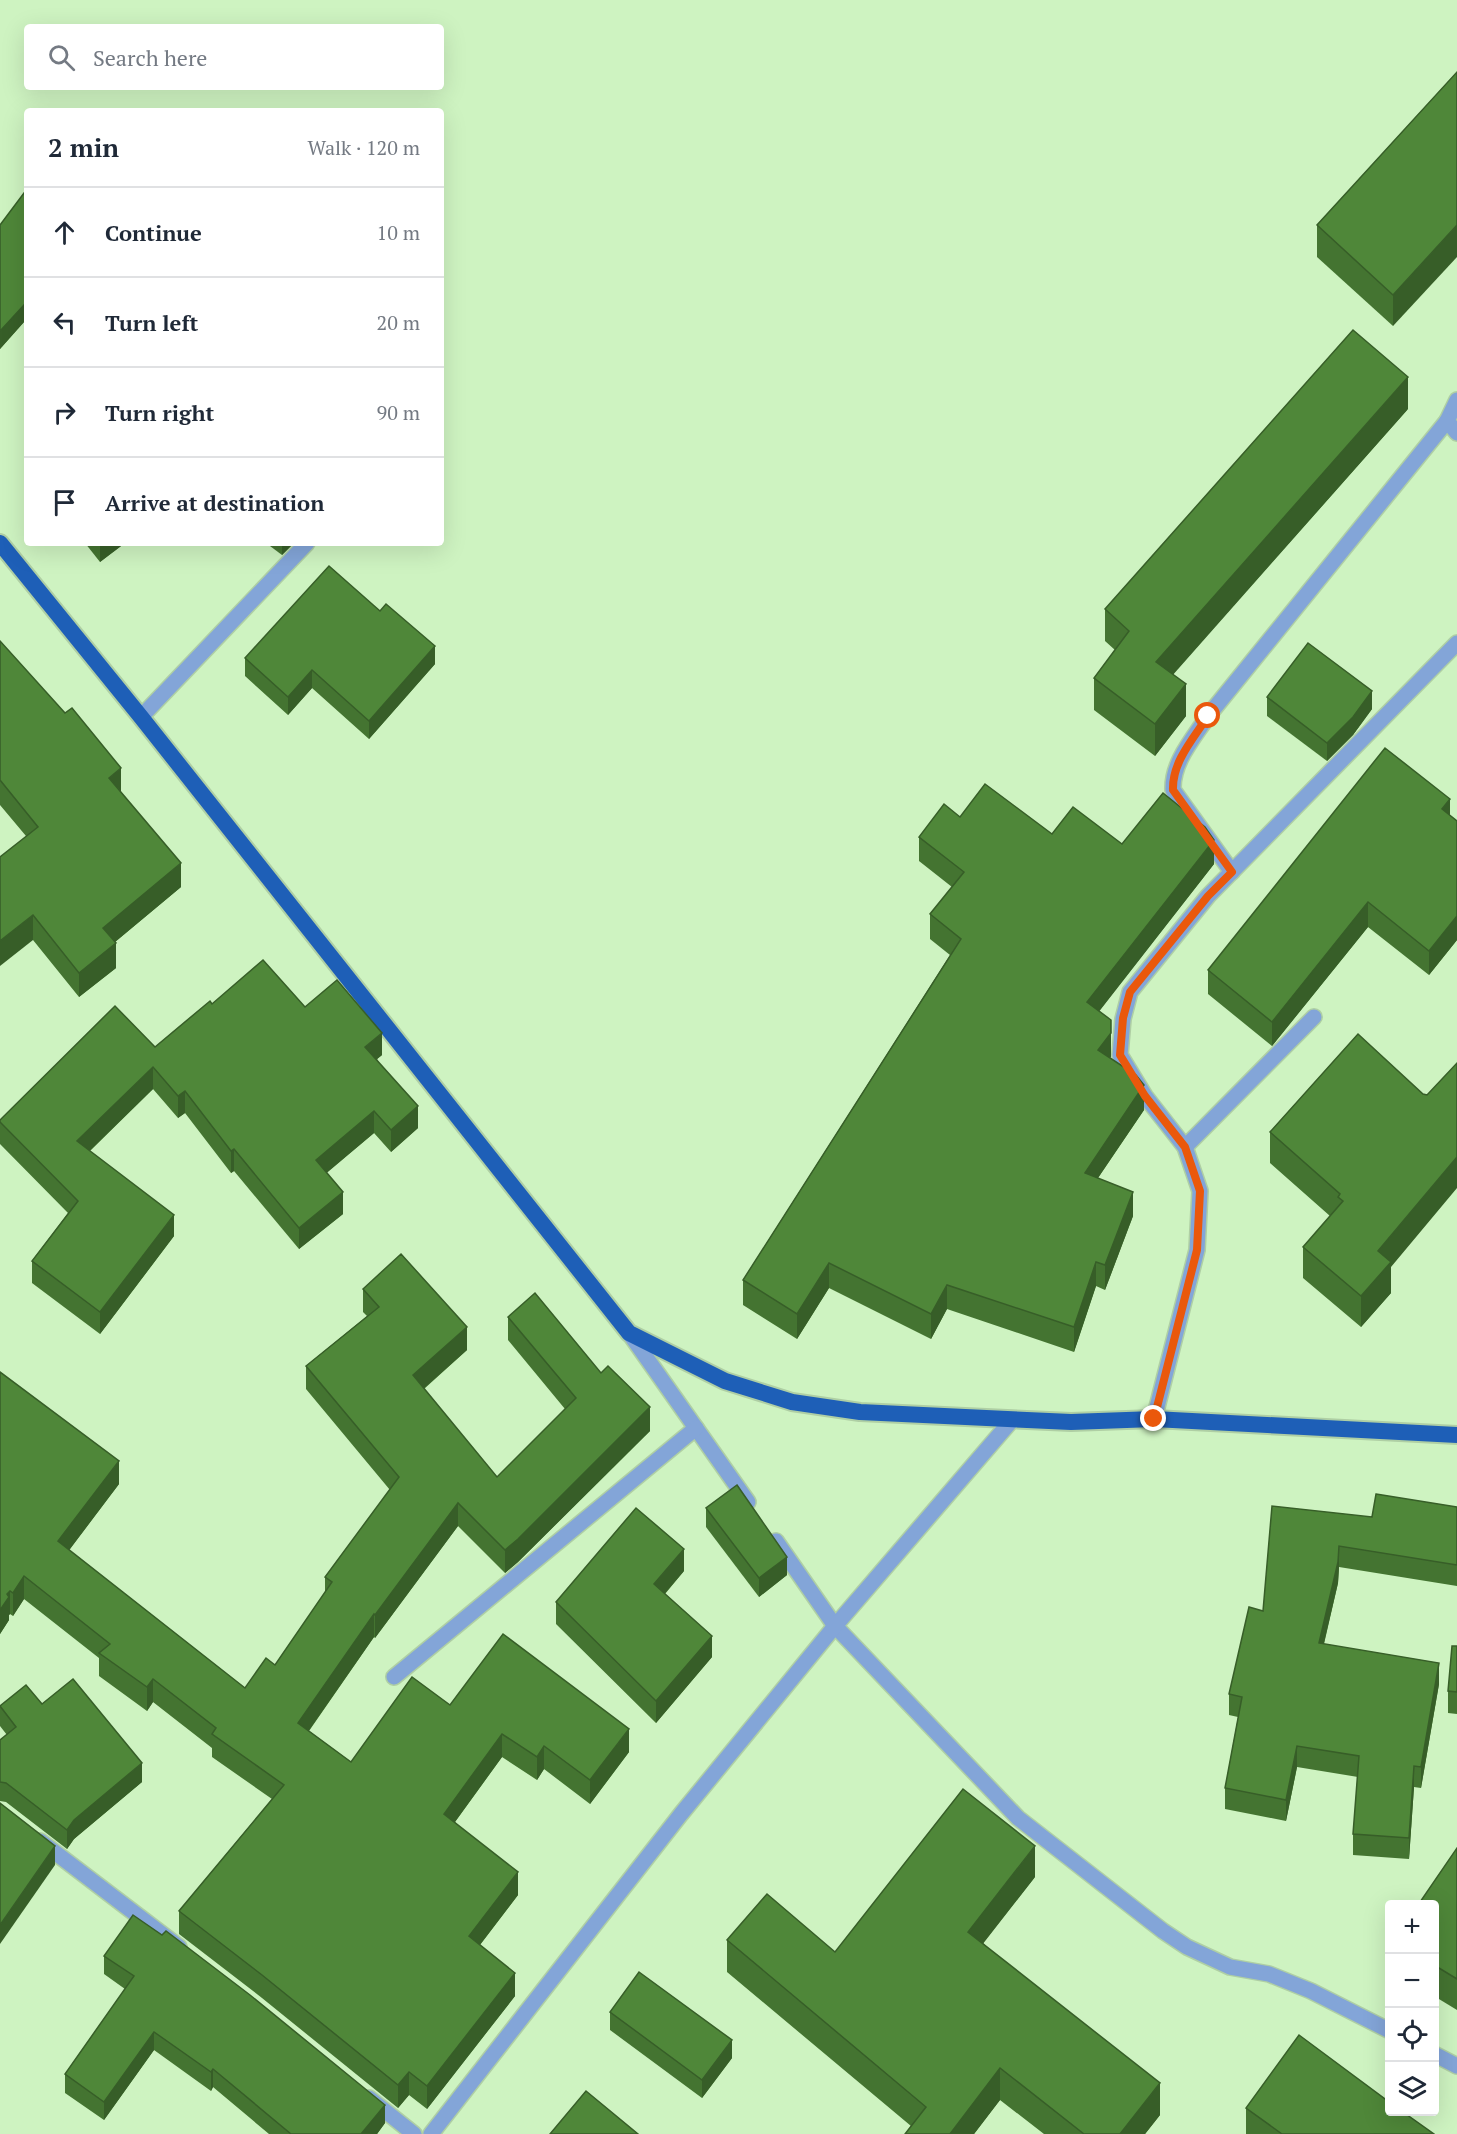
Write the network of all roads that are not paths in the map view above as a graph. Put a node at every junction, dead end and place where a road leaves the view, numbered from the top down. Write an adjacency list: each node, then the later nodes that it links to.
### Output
1 (1457, 400): 2 (street)
2 (1452, 428): 7 (street)
3 (0, 543): 6 (highway)
4 (304, 546): 6 (street)
5 (1457, 643): 7 (street)
6 (141, 717): 10 (highway)
7 (1232, 872): 9 (street)
8 (1314, 1017): 9 (street)
9 (1185, 1147): 11 (street)
10 (629, 1333): 12 (highway); 13 (street)
11 (1154, 1419): 12 (highway); 14 (highway)
12 (1011, 1420): 17 (street)
13 (696, 1428): 15 (street); 18 (street)
14 (1457, 1436)
15 (755, 1511)
16 (768, 1530): 17 (street)
17 (835, 1626): 21 (street); 26 (street)
18 (394, 1677)
19 (28, 1832): 20 (street)
20 (189, 1955)
21 (1385, 2029)
22 (1439, 2057): 23 (street)
23 (1457, 2066)
24 (362, 2091): 25 (street)
25 (414, 2134)
26 (431, 2134)

